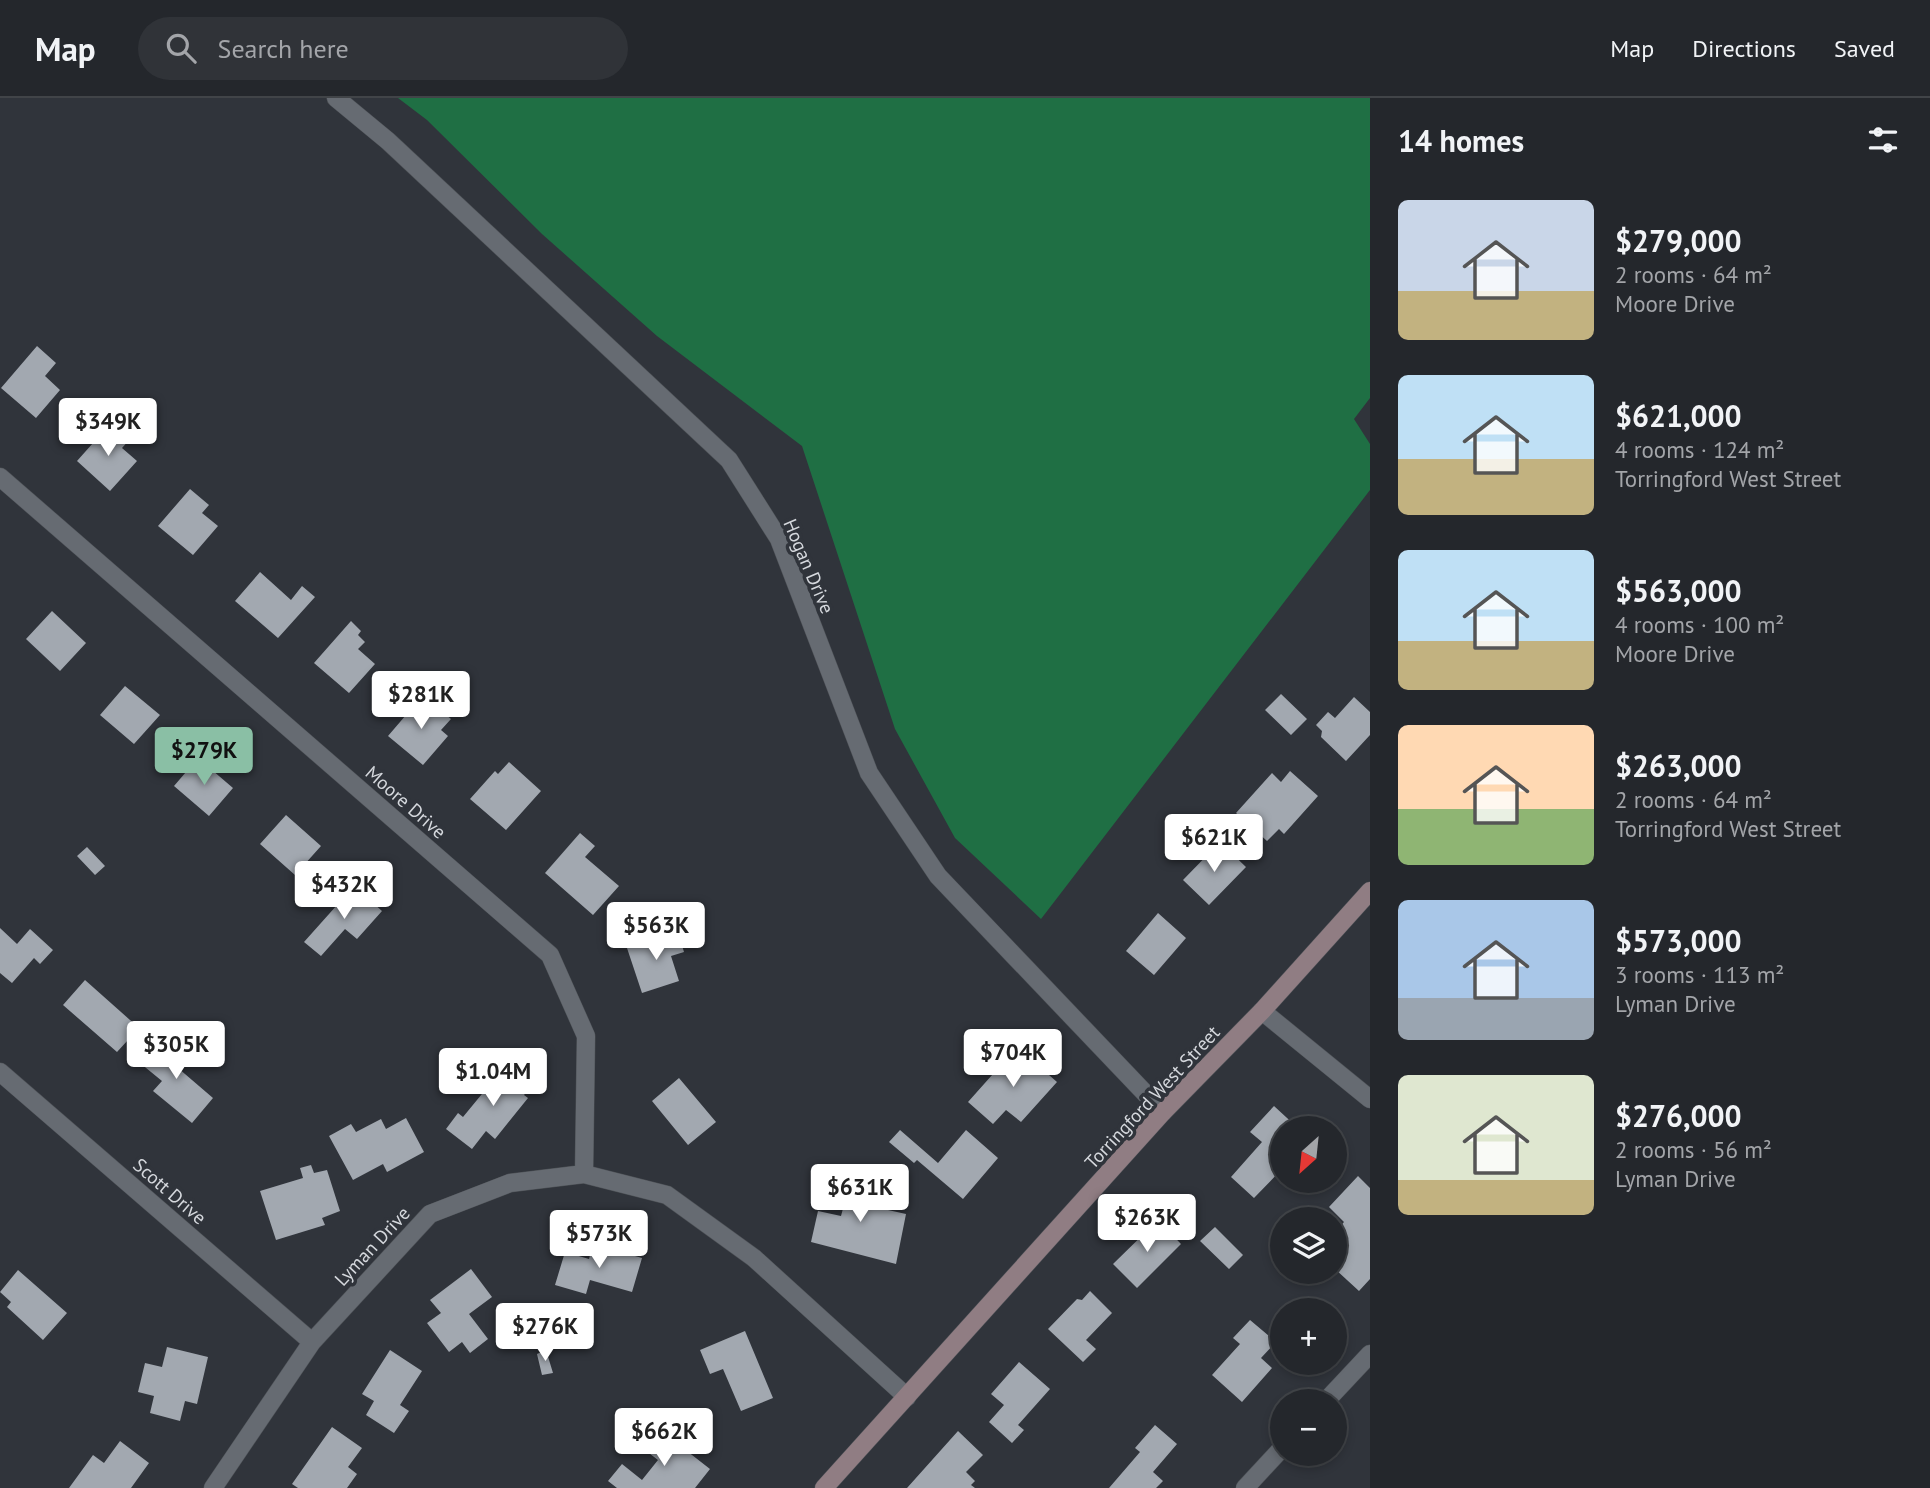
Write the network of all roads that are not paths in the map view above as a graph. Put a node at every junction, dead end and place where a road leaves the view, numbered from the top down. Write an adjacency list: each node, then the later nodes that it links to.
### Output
1 (336, 98): 7 (street, Hogan Drive)
2 (0, 477): 8 (street, Moore Drive)
3 (1370, 891): 4 (main road, Torringford West Street)
4 (1262, 1011): 6 (street); 7 (main road, Torringford West Street)
5 (0, 1072): 9 (street, Scott Drive)
6 (1370, 1099)
7 (1163, 1112): 12 (main road, Torringford West Street)
8 (584, 1174): 9 (street, Lyman Drive); 12 (street, Lyman Drive)
9 (312, 1342): 14 (street, Lyman Drive)
10 (1370, 1354): 11 (street)
11 (1337, 1389)
12 (907, 1397): 15 (main road, Torringford West Street)
13 (1270, 1461): 16 (street)
14 (213, 1488)
15 (824, 1488)
16 (1245, 1488)

